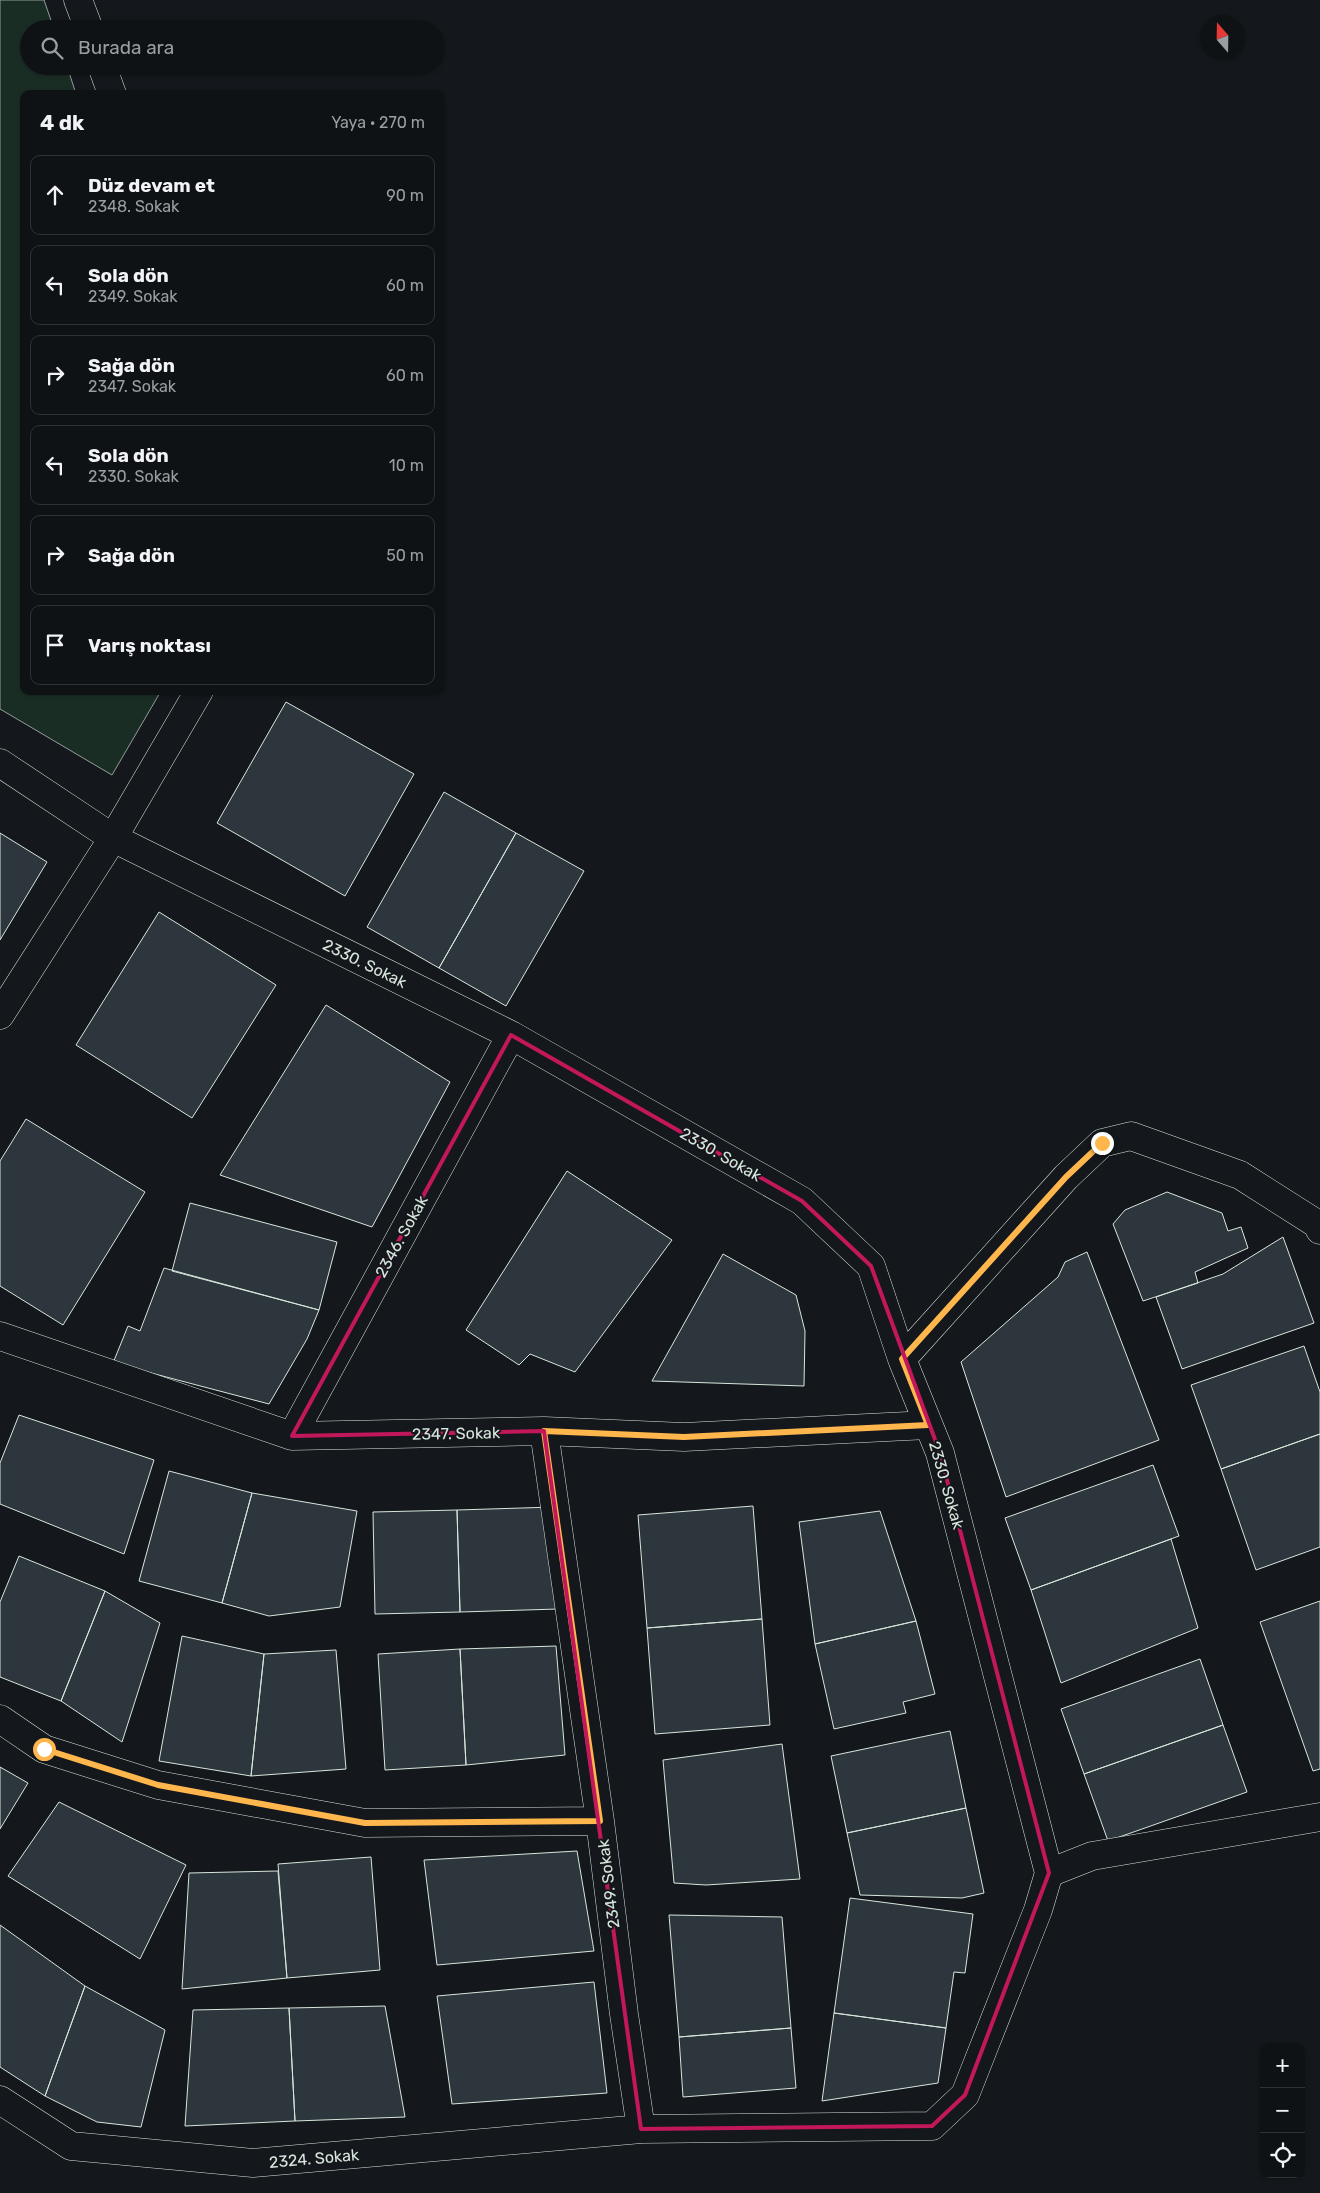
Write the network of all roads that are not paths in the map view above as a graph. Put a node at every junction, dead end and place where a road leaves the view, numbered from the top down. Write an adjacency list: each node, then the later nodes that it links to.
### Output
1 (78, 0): 2 (street)
2 (86, 20)
3 (105, 75): 4 (street)
4 (111, 90)
5 (197, 695): 7 (street)
6 (0, 764): 7 (street, 2330. Sokak)
7 (113, 838): 8 (street); 9 (street, 2330. Sokak)
8 (0, 1015)
9 (511, 1035): 12 (street, 2330. Sokak); 15 (street, 2346. Sokak)
10 (1320, 1230): 12 (street)
11 (0, 1336): 15 (street, 2347. Sokak)
12 (902, 1359): 13 (street, 2330. Sokak)
13 (928, 1425): 14 (street, 2347. Sokak); 19 (street, 2330. Sokak)
14 (544, 1431): 15 (street, 2347. Sokak); 18 (street, 2349. Sokak)
15 (292, 1436)
16 (0, 1719): 18 (street)
17 (1320, 1816): 19 (street)
18 (600, 1821): 21 (street, 2349. Sokak)
19 (1049, 1873): 21 (street, 2324. Sokak)
20 (0, 2100): 21 (street, 2324. Sokak)
21 (641, 2129)

